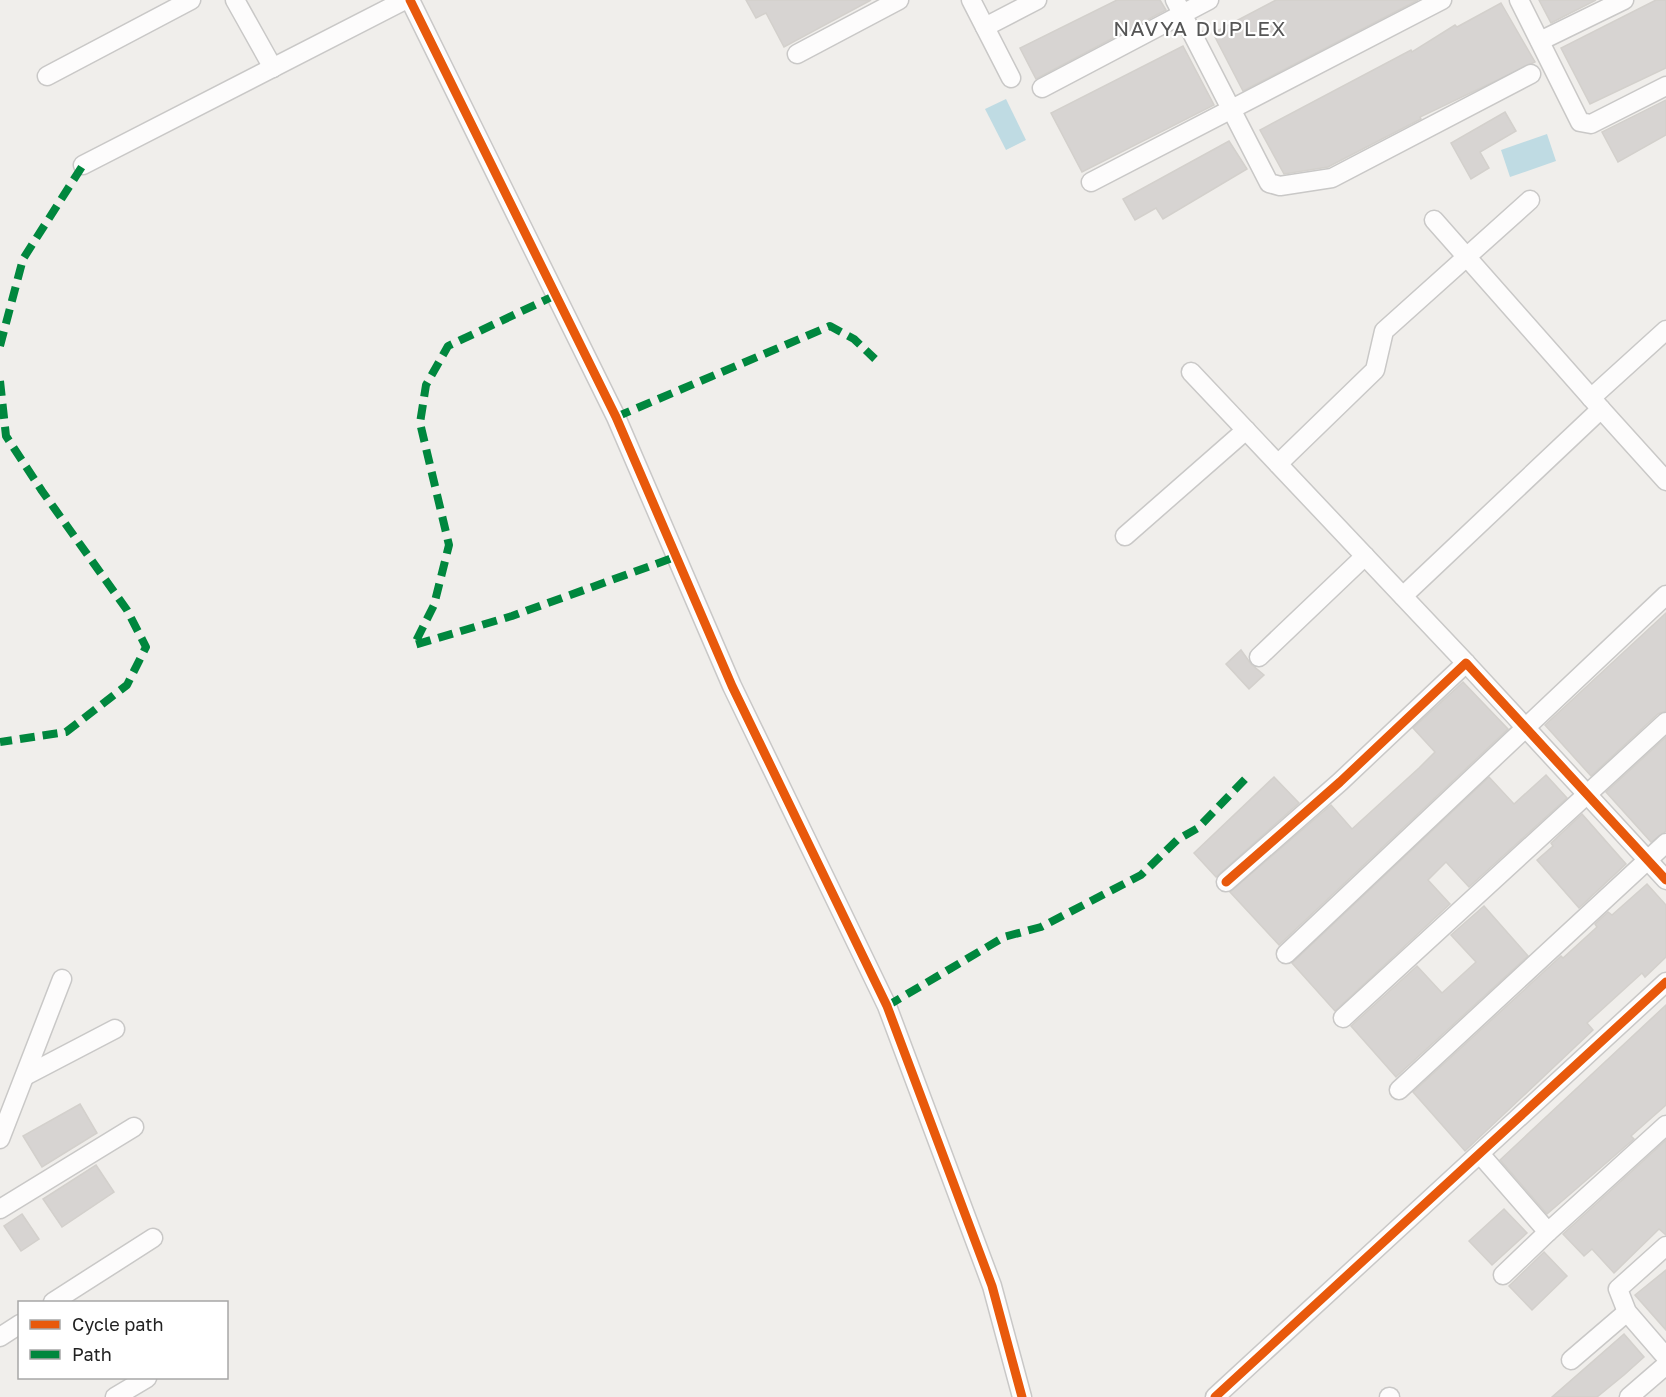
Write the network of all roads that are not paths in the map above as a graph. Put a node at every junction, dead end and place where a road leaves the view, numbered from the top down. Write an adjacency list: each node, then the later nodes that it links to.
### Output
1 (191, 0): 18 (street)
2 (235, 0): 16 (street)
3 (405, 0): 16 (street)
4 (410, 0): 72 (street)
5 (899, 0): 15 (street)
6 (971, 0): 13 (street)
7 (1037, 0): 13 (street)
8 (1209, 0): 12 (street)
9 (1442, 0): 22 (street)
10 (1519, 0): 14 (street)
11 (1624, 0): 14 (street)
12 (1179, 7): 21 (street); 22 (street)
13 (985, 27): 19 (street)
14 (1540, 41): 20 (street)
15 (797, 54)
16 (273, 68): 23 (street)
17 (1531, 74): 22 (street)
18 (47, 76)
19 (1011, 78)
20 (1666, 86)
21 (1042, 88)
22 (1230, 107): 24 (street)
23 (82, 165)
24 (1091, 182)
25 (1530, 200): 27 (street)
26 (1434, 220): 27 (street)
27 (1466, 256): 30 (street); 32 (street)
28 (1666, 330): 30 (street)
29 (1191, 372): 31 (street)
30 (1596, 403): 33 (street); 37 (street)
31 (1246, 430): 32 (street); 34 (street)
32 (1278, 464): 35 (street)
33 (1663, 470)
34 (1125, 536)
35 (1365, 556): 37 (street); 38 (street)
36 (1666, 595): 41 (street)
37 (1403, 596): 39 (street)
38 (1259, 657)
39 (1466, 663): 41 (street); 46 (street)
40 (1666, 722): 42 (street)
41 (1527, 727): 42 (street); 47 (street)
42 (1588, 795): 44 (street); 50 (street)
43 (1666, 843): 44 (street)
44 (1647, 860): 45 (street); 53 (street)
45 (1666, 880)
46 (1226, 882)
47 (1286, 954)
48 (62, 979): 52 (street)
49 (1666, 982): 57 (street)
50 (1343, 1018)
51 (115, 1029): 52 (street)
52 (25, 1076): 56 (street)
53 (1399, 1090)
54 (1666, 1125): 59 (street)
55 (134, 1127): 58 (street)
56 (0, 1139)
57 (1480, 1154): 59 (street); 73 (street)
58 (0, 1209)
59 (1548, 1232): 62 (street)
60 (153, 1238): 63 (street)
61 (1666, 1246): 64 (street)
62 (1503, 1275)
63 (55, 1301)
64 (1627, 1312): 67 (street); 68 (street)
65 (18, 1325): 66 (street)
66 (0, 1336)
67 (1666, 1357)
68 (1571, 1360)
69 (1666, 1365): 74 (street)
70 (144, 1379): 71 (street)
71 (115, 1397)
72 (1022, 1397)
73 (1215, 1397)
74 (1629, 1397)

